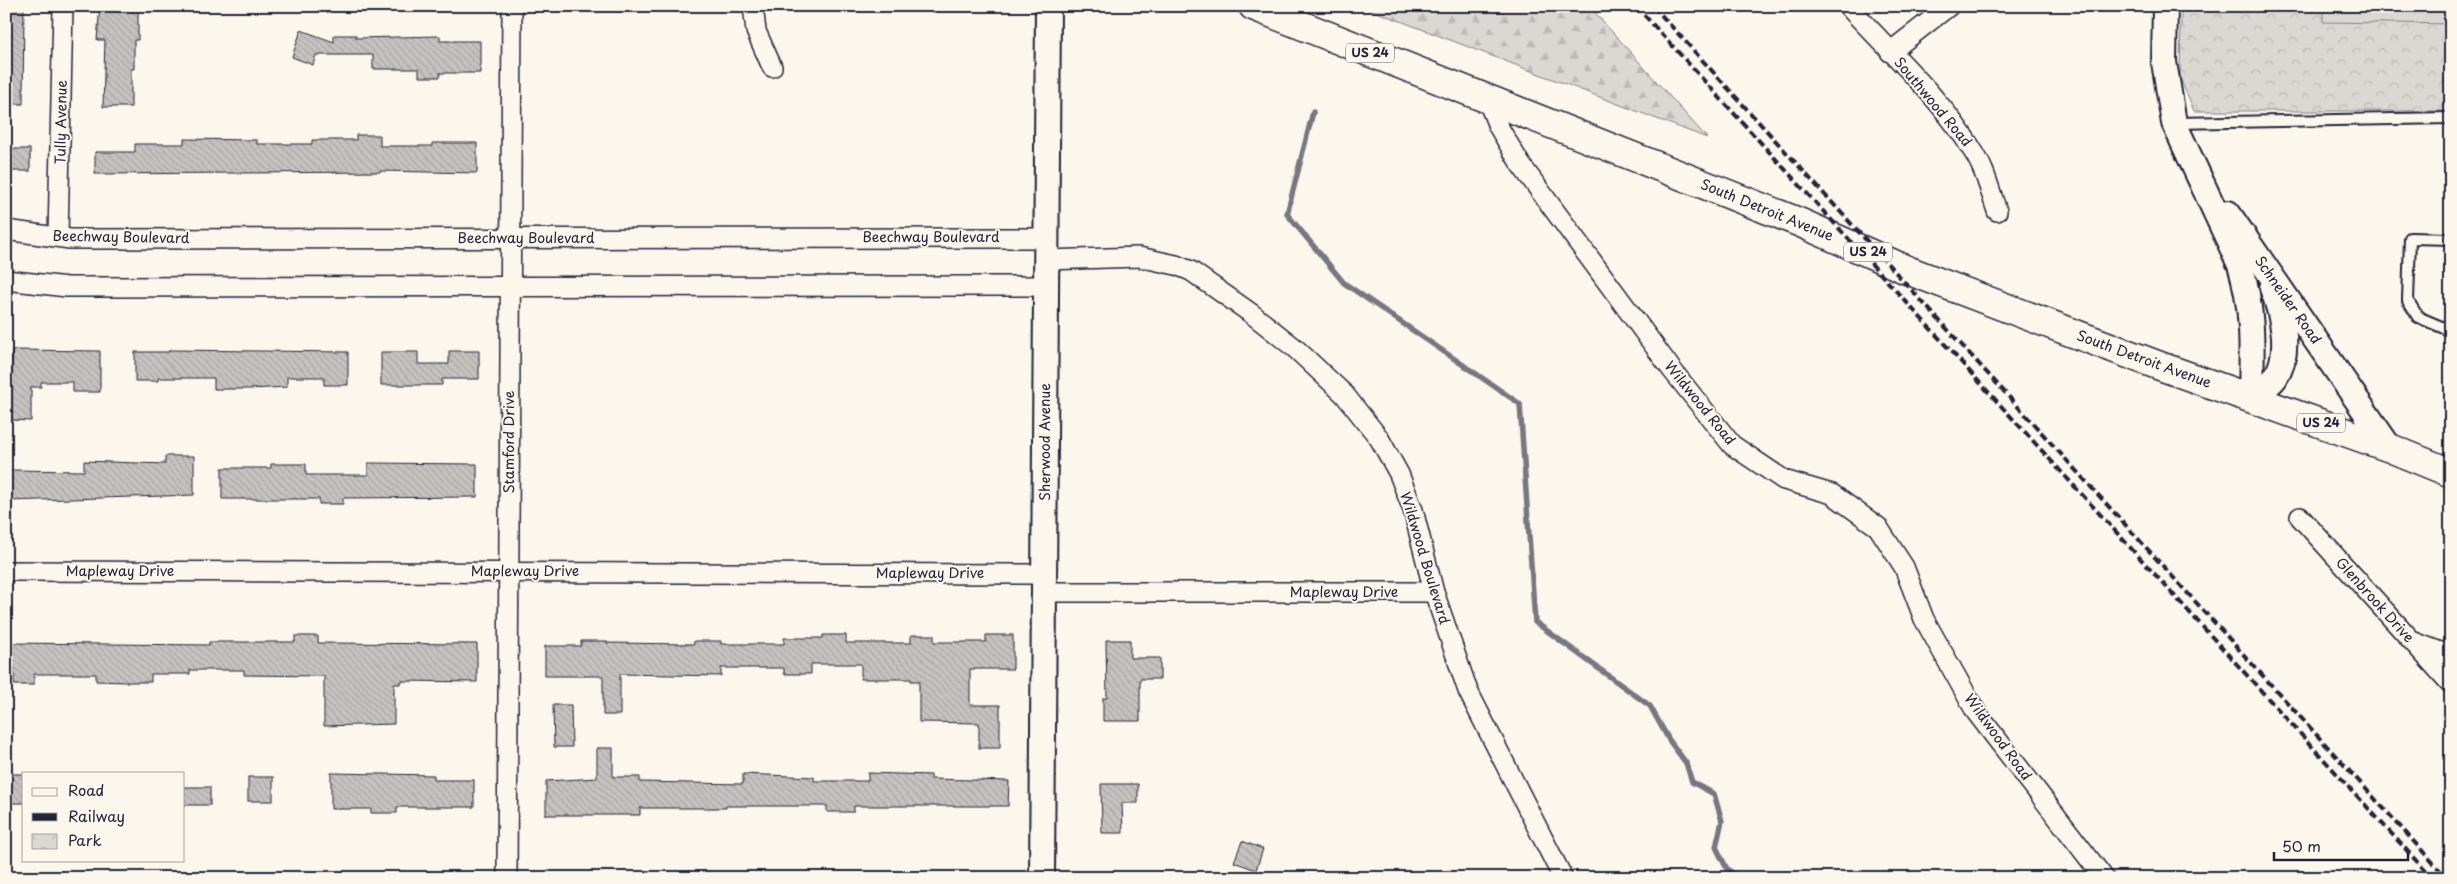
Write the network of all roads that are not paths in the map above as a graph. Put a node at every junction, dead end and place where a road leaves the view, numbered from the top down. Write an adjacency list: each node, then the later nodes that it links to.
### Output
1 (63, 6): 17 (street, Tully Avenue)
2 (512, 6): 18 (street, Stamford Drive)
3 (753, 6): 10 (street)
4 (1048, 6): 20 (street, Sherwood Avenue)
5 (1253, 6): 11 (main road, South Detroit Avenue / US 24)
6 (1848, 6): 9 (street, Southwood Road)
7 (1948, 6): 9 (street)
8 (2165, 6): 13 (street, Schneider Road)
9 (1890, 52): 15 (street, Southwood Road)
10 (772, 67)
11 (1487, 99): 26 (main road, South Detroit Avenue / US 24); 40 (street, Wildwood Road)
12 (2451, 118): 13 (lane)
13 (2174, 123): 14 (street, Schneider Road)
14 (2186, 153): 21 (street, Schneider Road); 26 (street, Schneider Road)
15 (1997, 211)
16 (6, 230): 17 (street, Beechway Boulevard)
17 (58, 237): 18 (street, Beechway Boulevard)
18 (510, 238): 20 (street, Beechway Boulevard); 24 (street, Stamford Drive)
19 (2451, 239): 25 (lane)
20 (1047, 249): 23 (street, Sherwood Avenue); 33 (street, Wildwood Boulevard)
21 (2261, 261): 26 (street); 27 (street, Schneider Road)
22 (6, 280): 24 (street)
23 (1046, 286): 24 (street); 32 (street, Sherwood Avenue)
24 (510, 287): 31 (street, Stamford Drive)
25 (2451, 331)
26 (2251, 398): 27 (main road, South Detroit Avenue / US 24)
27 (2390, 448): 28 (main road, South Detroit Avenue / US 24)
28 (2451, 473)
29 (2300, 517): 34 (street, Glenbrook Drive)
30 (6, 571): 31 (street, Mapleway Drive)
31 (509, 571): 32 (street, Mapleway Drive); 38 (street, Stamford Drive)
32 (1044, 583): 33 (street, Mapleway Drive); 39 (street, Sherwood Avenue)
33 (1434, 592): 37 (street, Wildwood Boulevard)
34 (2413, 642): 35 (street); 36 (street, Glenbrook Drive)
35 (2451, 656)
36 (2451, 684)
37 (1560, 877)
38 (507, 878)
39 (1042, 878)
40 (2104, 878)

